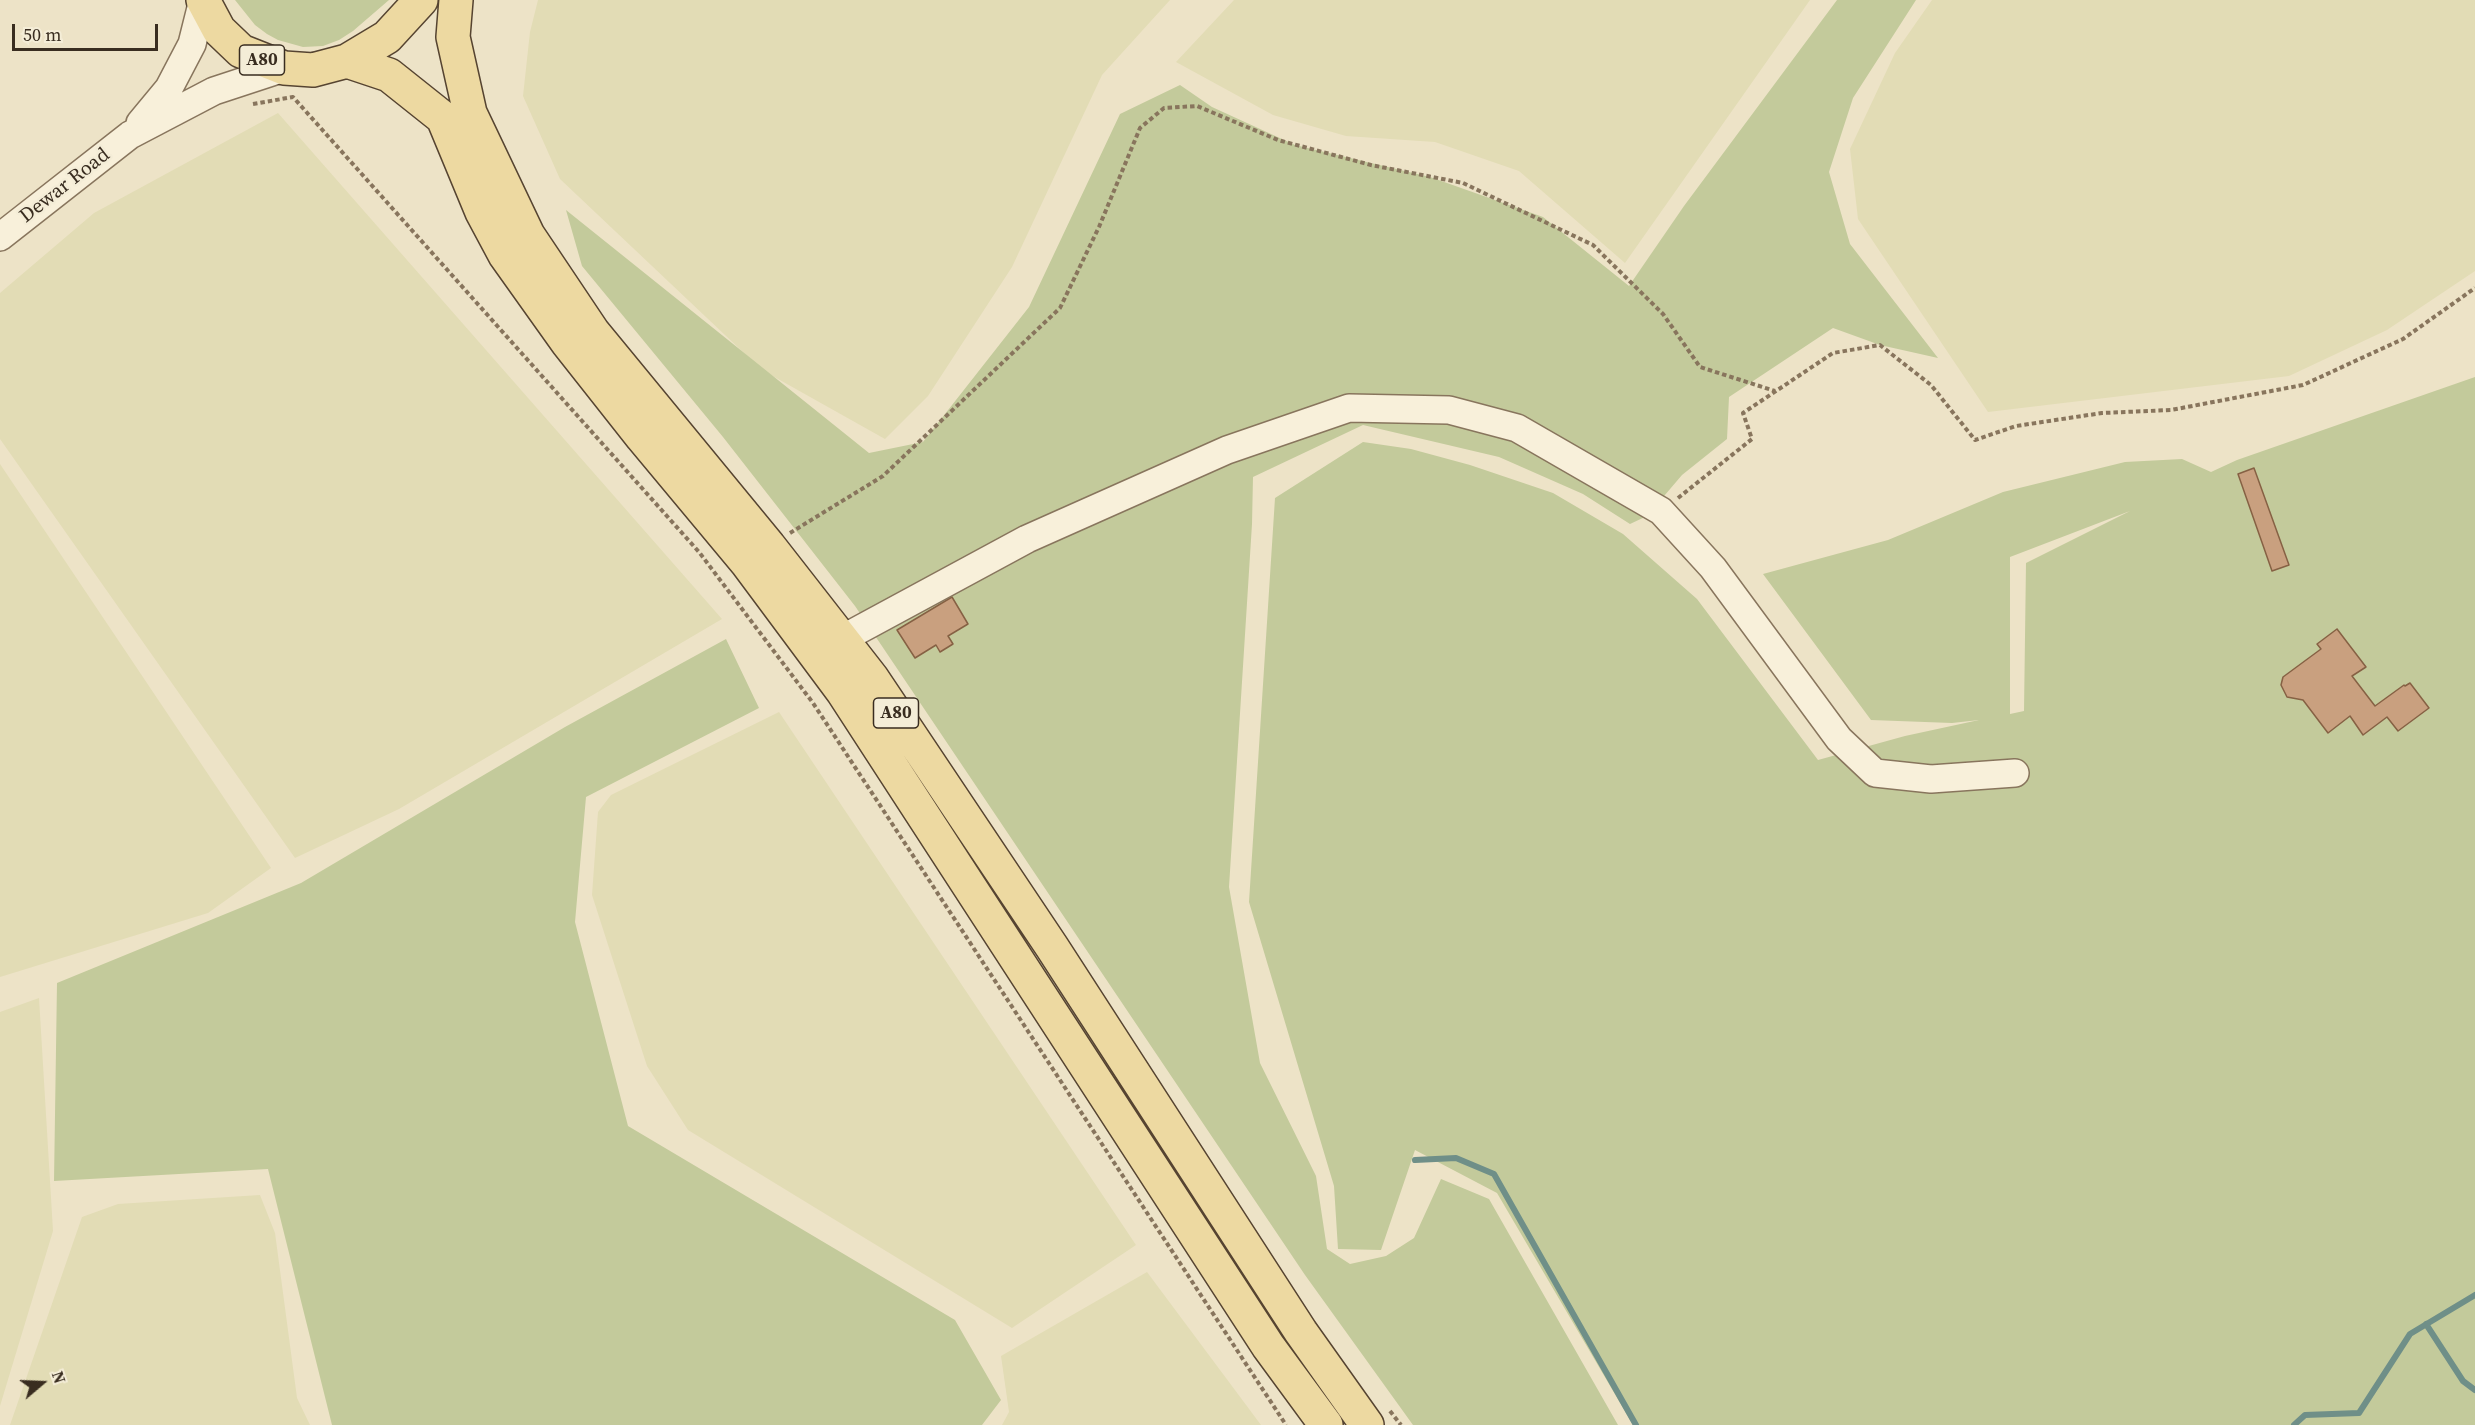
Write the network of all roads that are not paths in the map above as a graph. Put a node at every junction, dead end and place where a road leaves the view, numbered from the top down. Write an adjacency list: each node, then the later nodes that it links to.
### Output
1 (203, 0): 5 (main road, A80); 6 (street, Dewar Road)
2 (421, 0): 4 (main road, A80)
3 (456, 0): 8 (main road, A80)
4 (347, 61): 5 (main road, A80); 8 (main road, A80)
5 (284, 68): 6 (street, Dewar Road)
6 (130, 135): 7 (street, Dewar Road)
7 (0, 237)
8 (829, 648): 9 (street); 10 (main road, A80); 11 (main road, A80)
9 (2015, 773)
10 (1326, 1425)
11 (1366, 1425)

